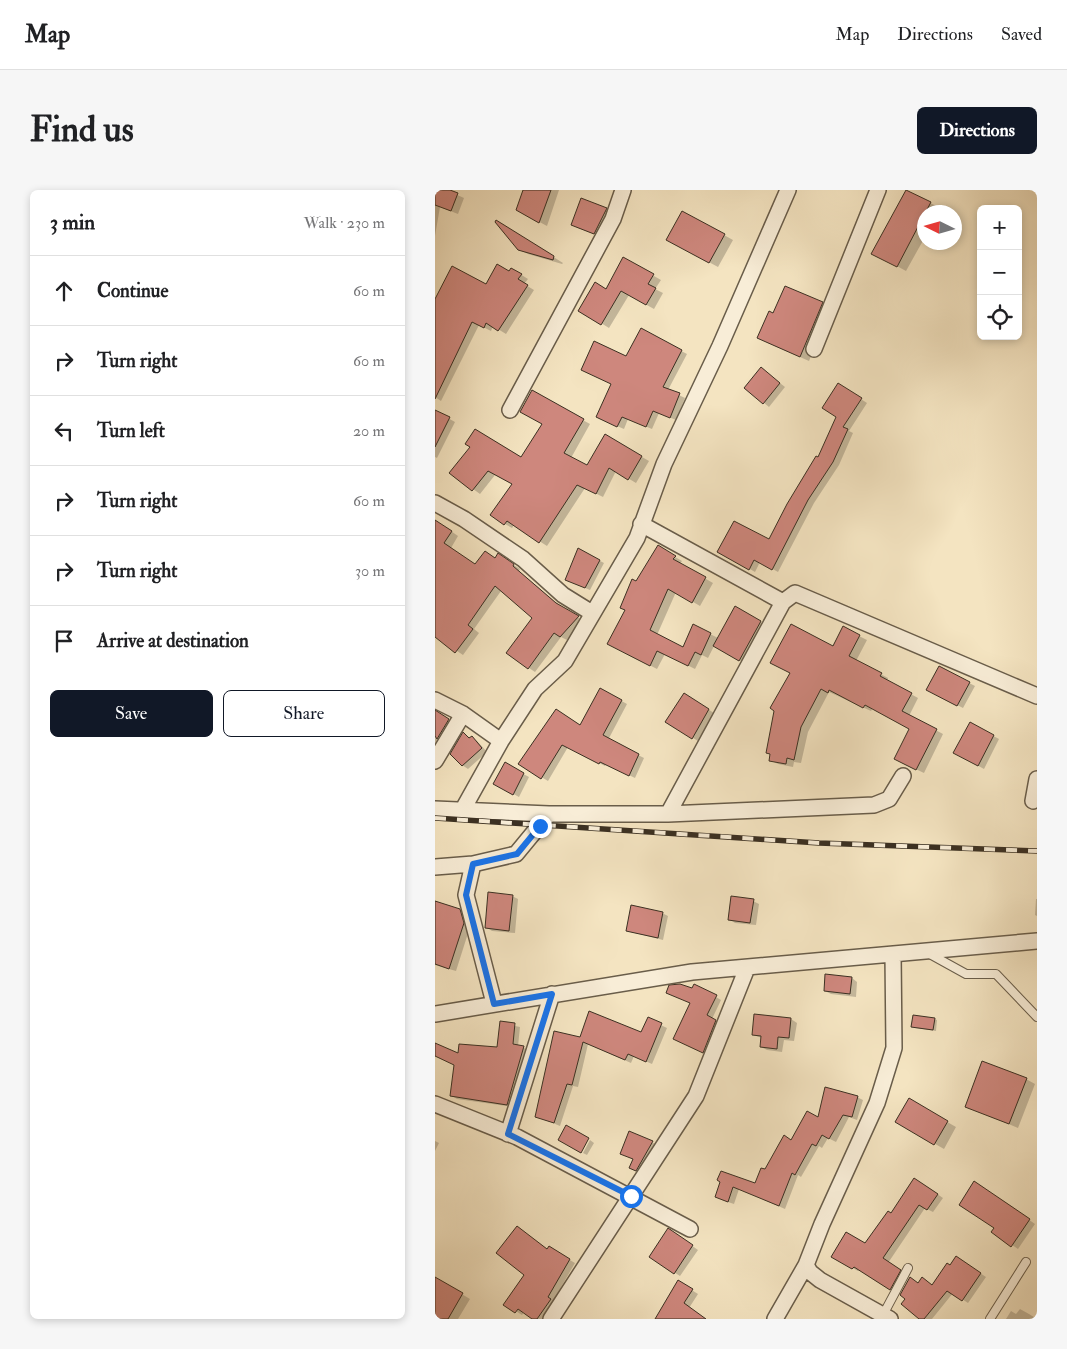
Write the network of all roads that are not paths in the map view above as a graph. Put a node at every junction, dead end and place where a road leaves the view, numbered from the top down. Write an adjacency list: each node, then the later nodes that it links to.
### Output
1 (623, 190): 5 (street)
2 (789, 190): 7 (street)
3 (878, 190): 4 (street)
4 (813, 349)
5 (511, 410)
6 (435, 503): 9 (street)
7 (641, 524): 8 (street); 9 (street)
8 (783, 602): 10 (street); 21 (street)
9 (592, 613): 13 (street)
10 (1037, 696)
11 (435, 700): 12 (street)
12 (463, 714): 13 (street); 14 (street)
13 (501, 741): 19 (street)
14 (435, 761)
15 (903, 776): 21 (street)
16 (1037, 779): 17 (street)
17 (1033, 801)
18 (435, 808): 19 (street)
19 (462, 811): 20 (street)
20 (549, 814): 21 (street); 22 (street)
21 (668, 814)
22 (473, 864): 23 (street); 29 (street)
23 (435, 867)
24 (1037, 941): 25 (street)
25 (924, 951): 26 (street); 31 (lane)
26 (893, 954): 27 (street); 37 (street)
27 (747, 968): 28 (street); 34 (street)
28 (552, 994): 29 (street); 33 (street)
29 (494, 1004): 30 (street)
30 (435, 1014)
31 (1037, 1017)
32 (435, 1104): 33 (street)
33 (508, 1134): 34 (street)
34 (631, 1196): 35 (street); 40 (street)
35 (690, 1229)
36 (1027, 1262): 42 (lane)
37 (806, 1265): 39 (street); 41 (street)
38 (908, 1268): 39 (lane)
39 (887, 1317)
40 (551, 1319)
41 (775, 1319)
42 (990, 1319)

